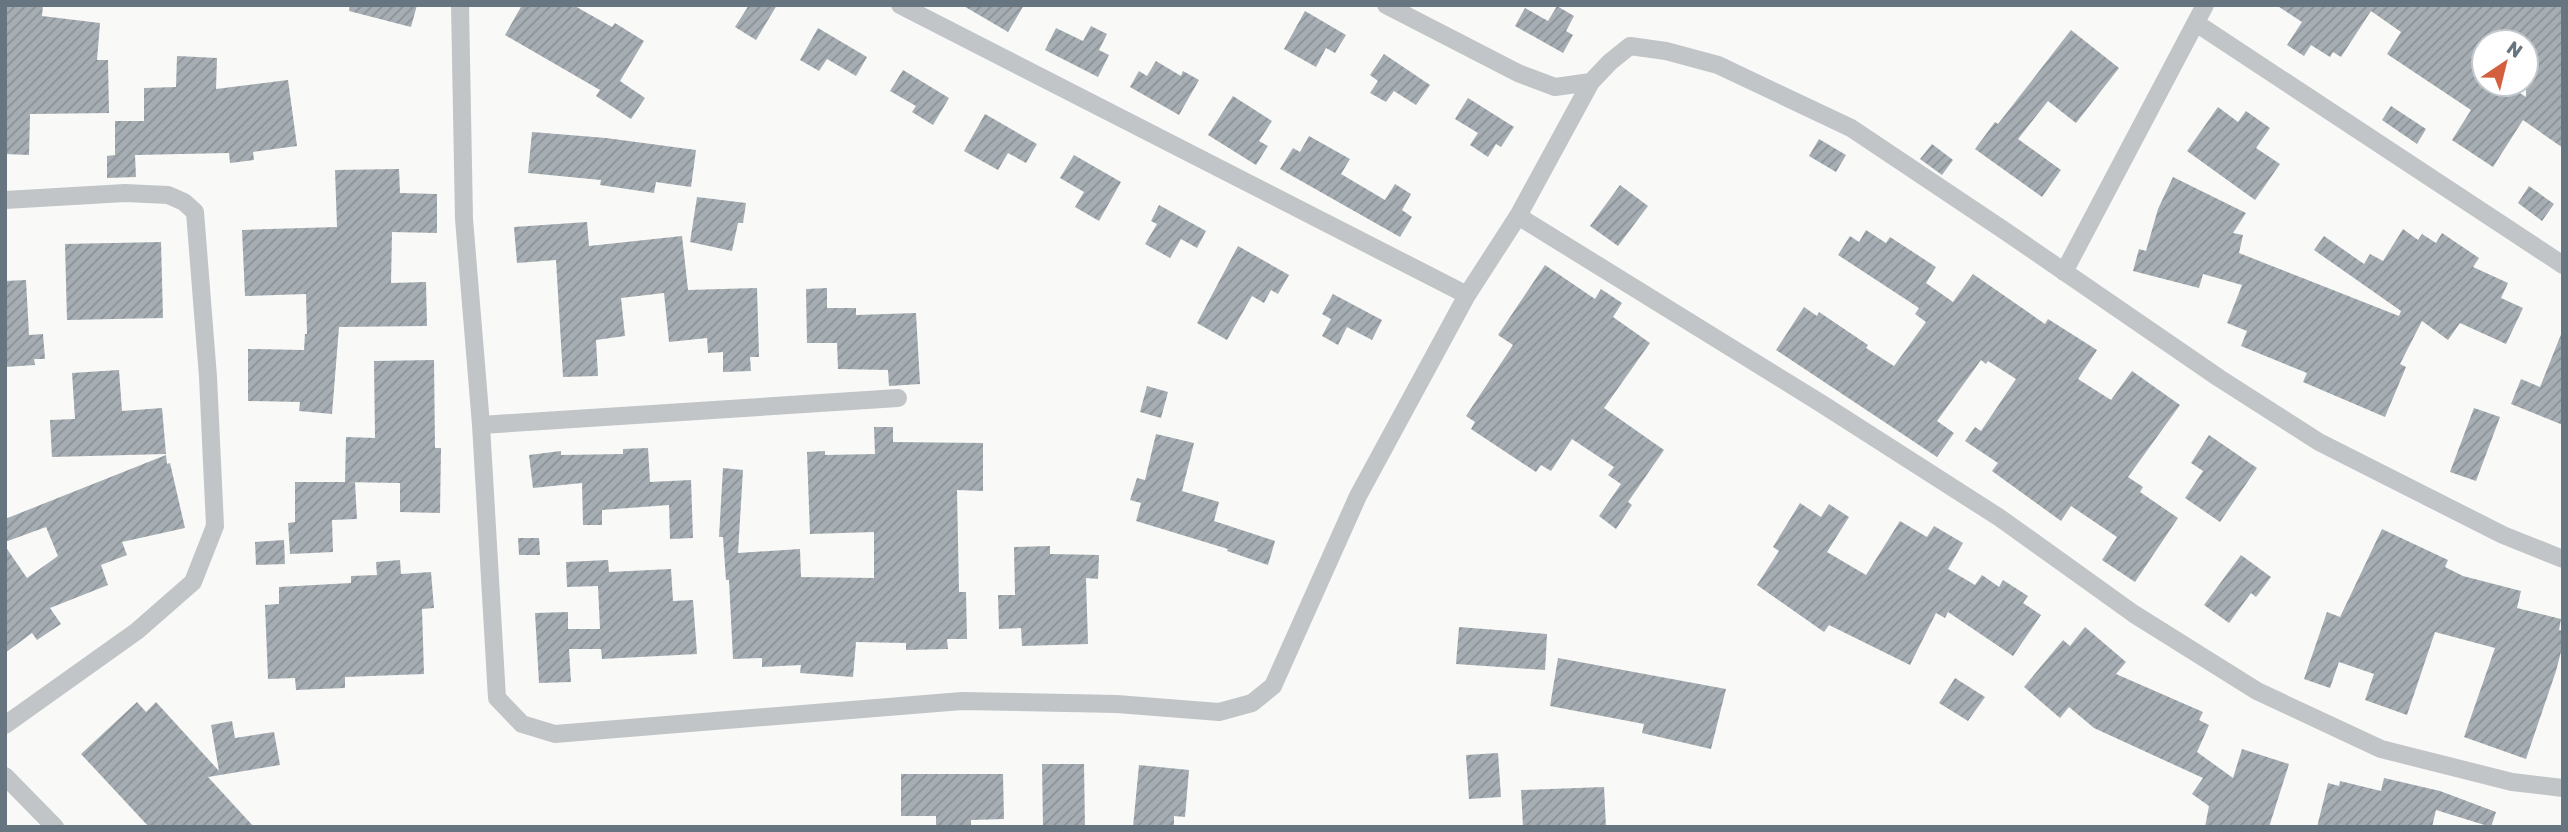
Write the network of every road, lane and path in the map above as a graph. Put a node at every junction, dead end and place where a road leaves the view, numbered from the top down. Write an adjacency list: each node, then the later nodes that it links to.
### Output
1 (460, 5): 13 (street)
2 (900, 5): 11 (street)
3 (1386, 5): 6 (street)
4 (2205, 5): 5 (street)
5 (2196, 23): 9 (street); 10 (street)
6 (1591, 82): 8 (street); 10 (street)
7 (5, 200): 15 (street)
8 (1518, 216): 11 (street); 17 (street)
9 (2563, 265)
10 (2064, 272): 14 (street)
11 (1467, 295): 13 (street)
12 (898, 398): 13 (street)
13 (481, 425)
14 (2563, 559)
15 (5, 725)
16 (5, 776): 18 (street)
17 (2563, 788)
18 (55, 827)

